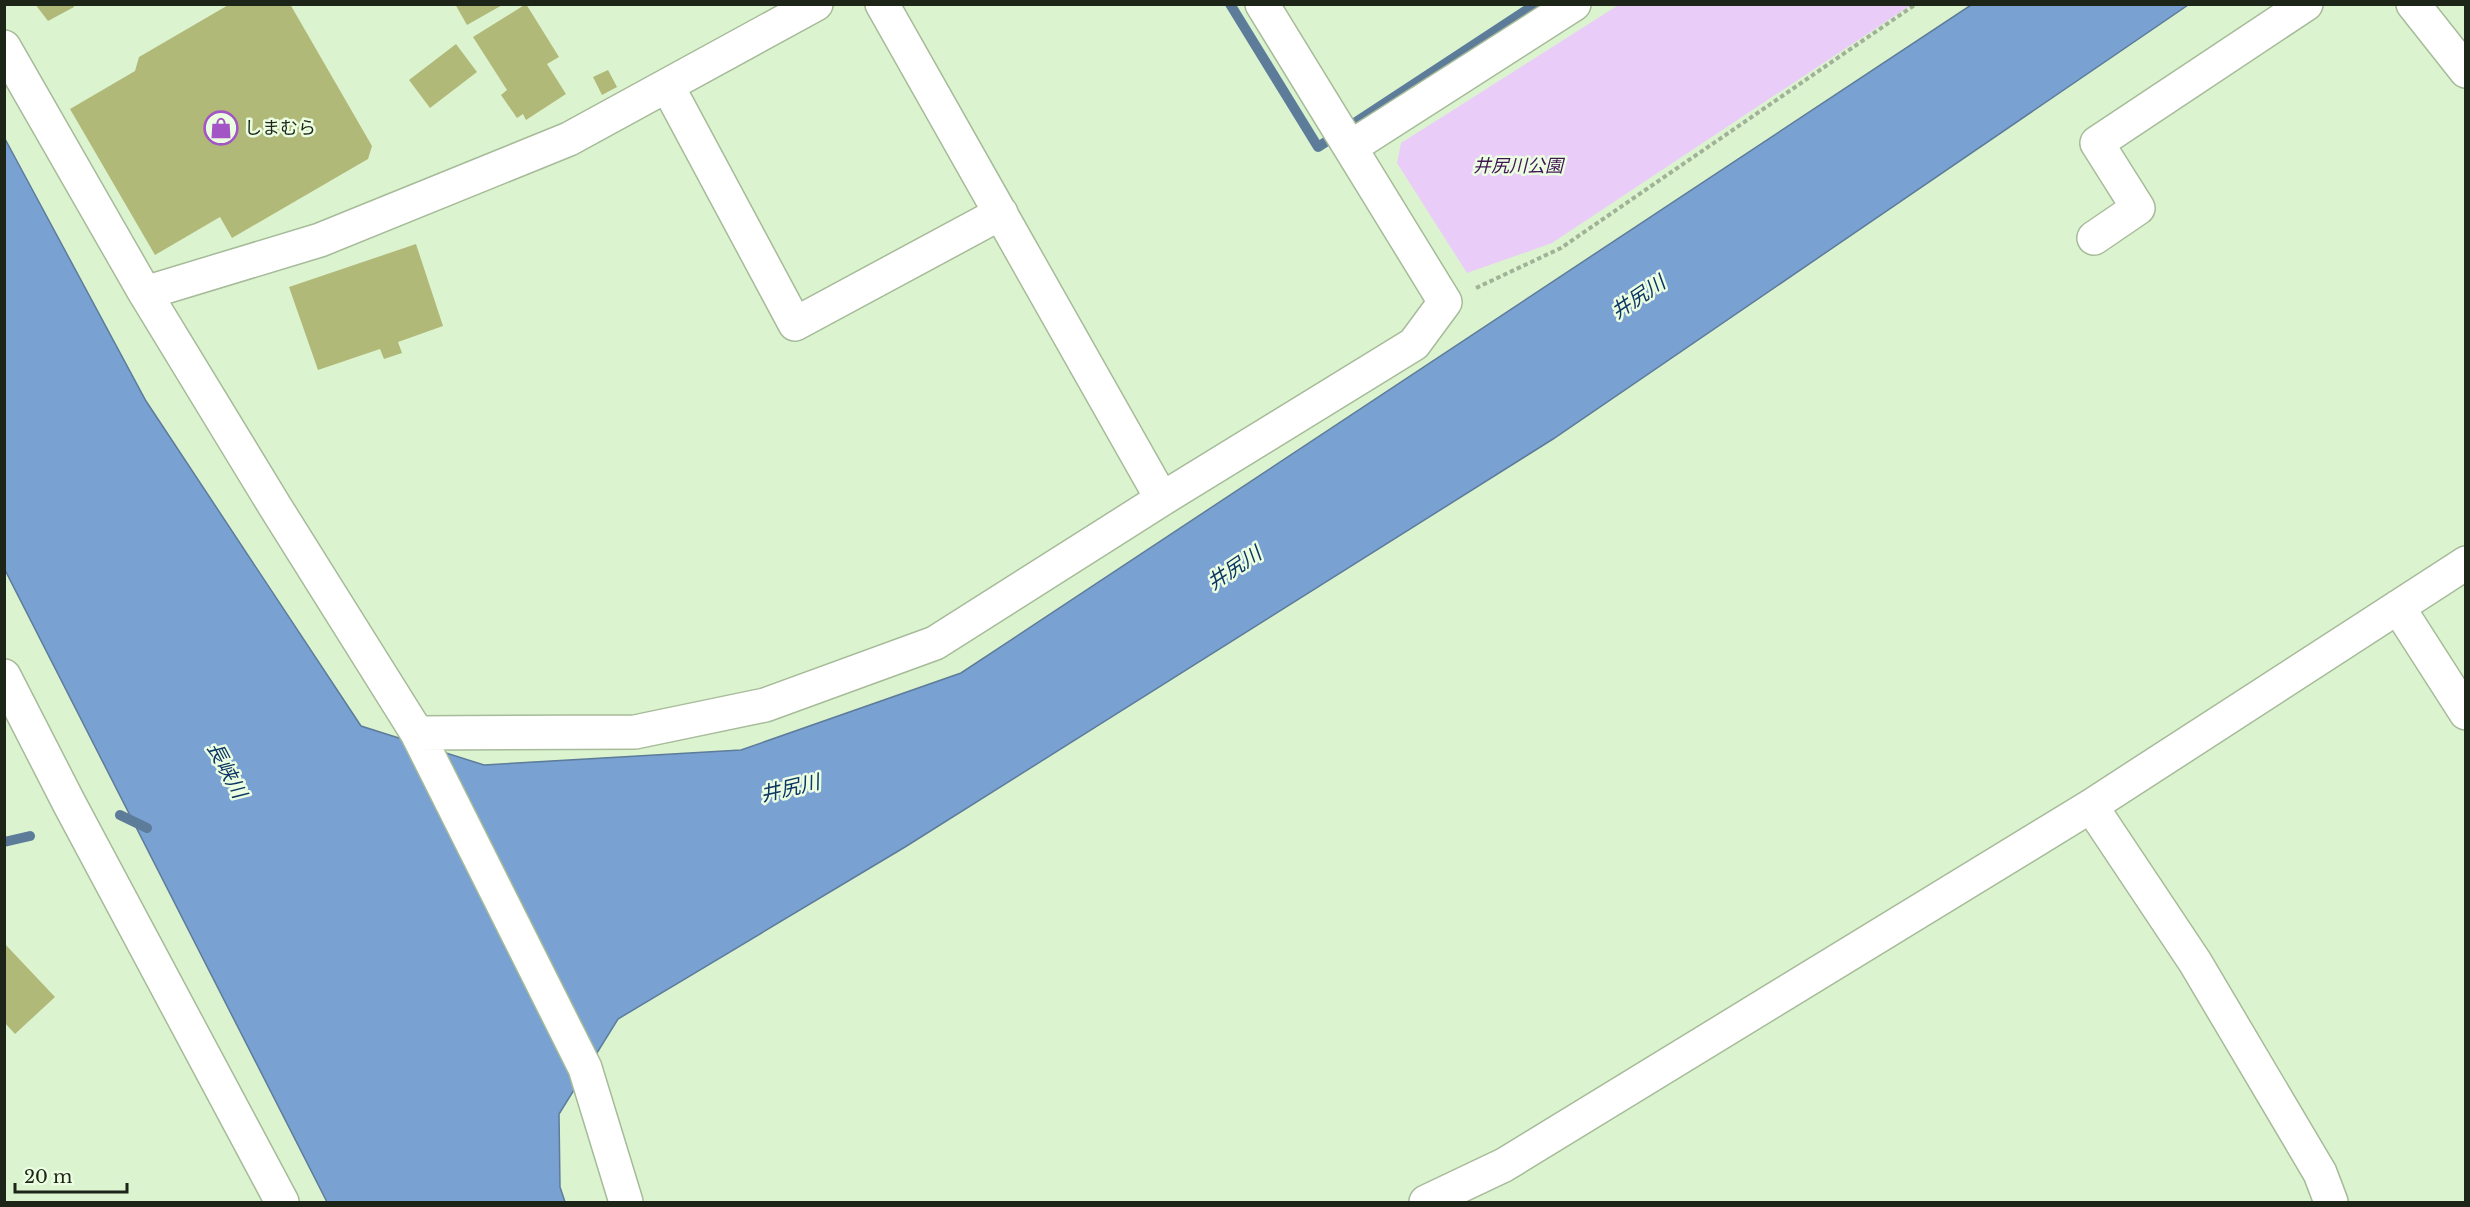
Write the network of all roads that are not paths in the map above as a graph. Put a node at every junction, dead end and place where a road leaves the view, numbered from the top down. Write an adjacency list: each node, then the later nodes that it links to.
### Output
1 (816, 4): 9 (street)
2 (882, 4): 11 (street)
3 (1262, 4): 10 (street)
4 (1574, 4): 10 (street)
5 (2306, 4): 12 (street)
6 (2413, 4): 8 (street)
7 (4, 47): 13 (street)
8 (2466, 71)
9 (668, 87): 11 (street); 13 (street)
10 (1351, 147): 14 (street)
11 (1001, 213): 14 (street)
12 (2094, 238)
13 (145, 293): 19 (street)
14 (1162, 499): 19 (street)
15 (2466, 563): 16 (street)
16 (2398, 607): 18 (street); 20 (street)
17 (4, 676): 21 (street)
18 (2466, 713)
19 (417, 733): 22 (street)
20 (2091, 806): 23 (street); 24 (street)
21 (282, 1203)
22 (626, 1203)
23 (1426, 1203)
24 (2331, 1203)

